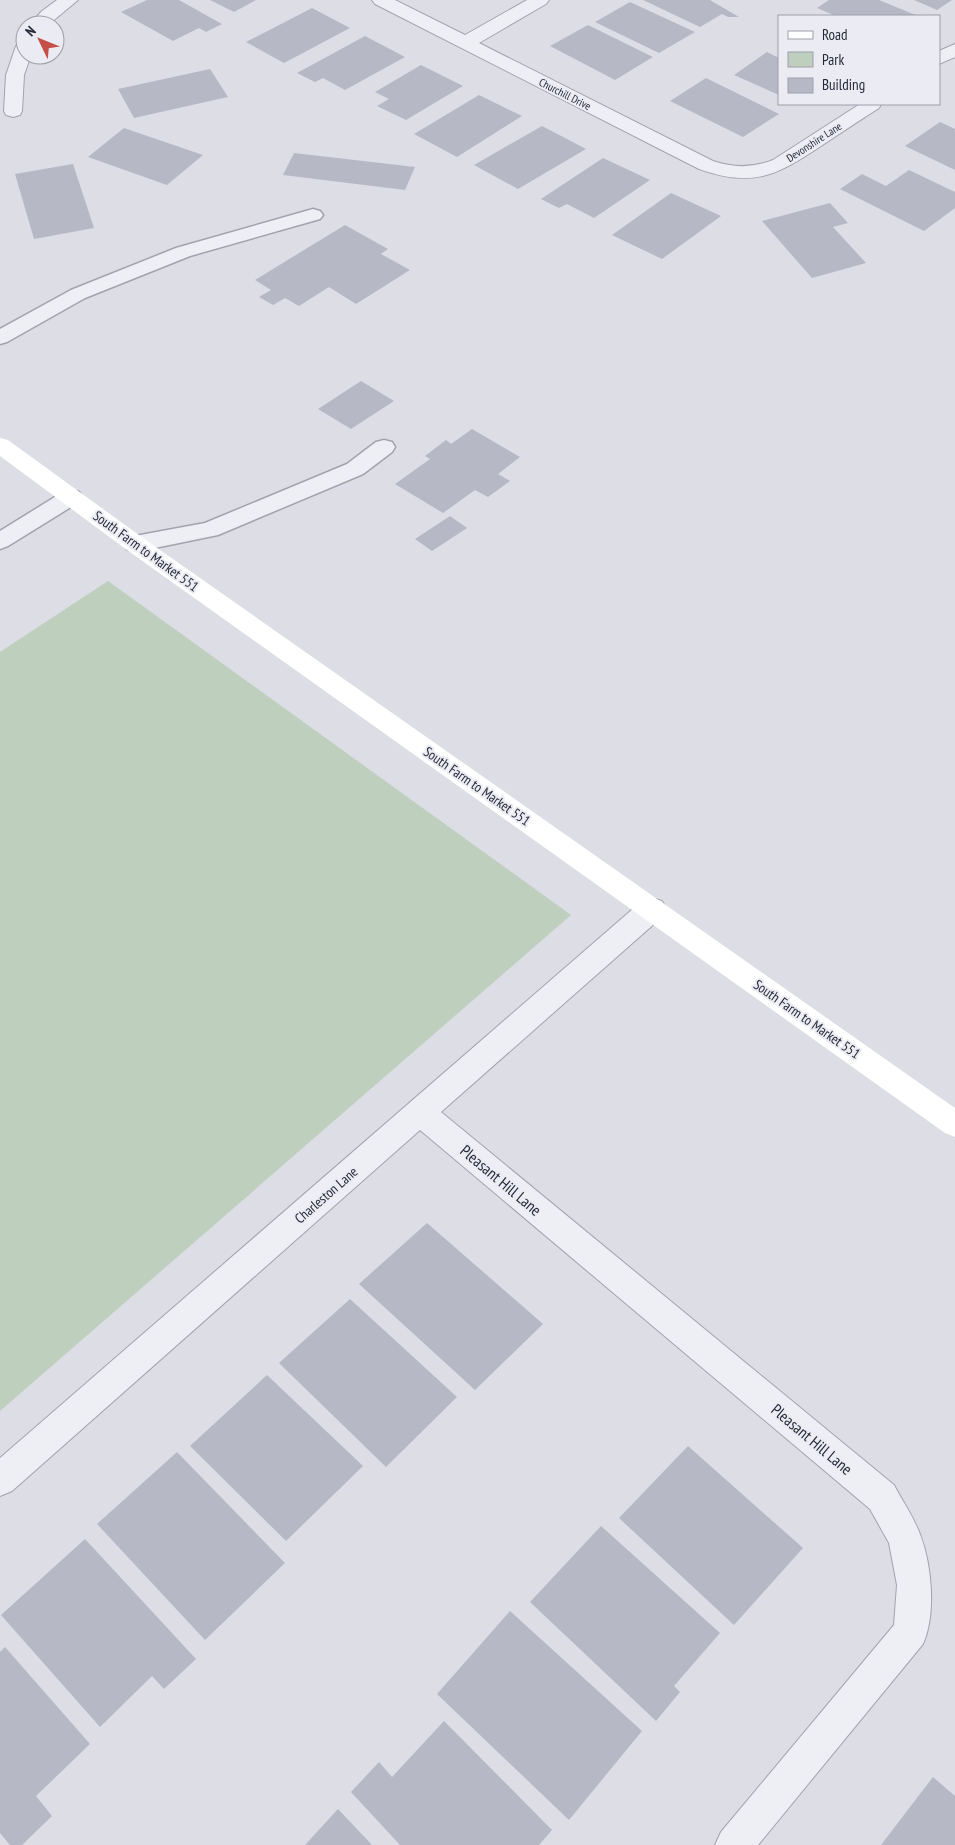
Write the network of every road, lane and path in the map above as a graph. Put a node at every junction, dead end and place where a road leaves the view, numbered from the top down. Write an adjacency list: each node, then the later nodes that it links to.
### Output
1 (69, 0): 4 (street)
2 (381, 0): 5 (street, Churchill Drive)
3 (540, 0): 5 (street)
4 (48, 15)
5 (465, 43): 11 (street, Churchill Drive)
6 (955, 49): 7 (street)
7 (940, 58)
8 (18, 65): 10 (street)
9 (870, 105): 11 (street, Devonshire Lane)
10 (13, 112)
11 (753, 173)
12 (313, 215): 13 (lane)
13 (0, 338)
14 (0, 445): 16 (main road, South Farm to Market 551)
15 (384, 447): 18 (lane)
16 (71, 497): 17 (lane); 18 (main road, South Farm to Market 551)
17 (0, 541)
18 (135, 544): 19 (main road, South Farm to Market 551)
19 (652, 909): 20 (street, Charleston Lane); 21 (main road, South Farm to Market 551)
20 (421, 1113): 22 (street, Charleston Lane); 23 (street, Pleasant Hill Lane)
21 (955, 1124)
22 (0, 1480)
23 (734, 1845)

